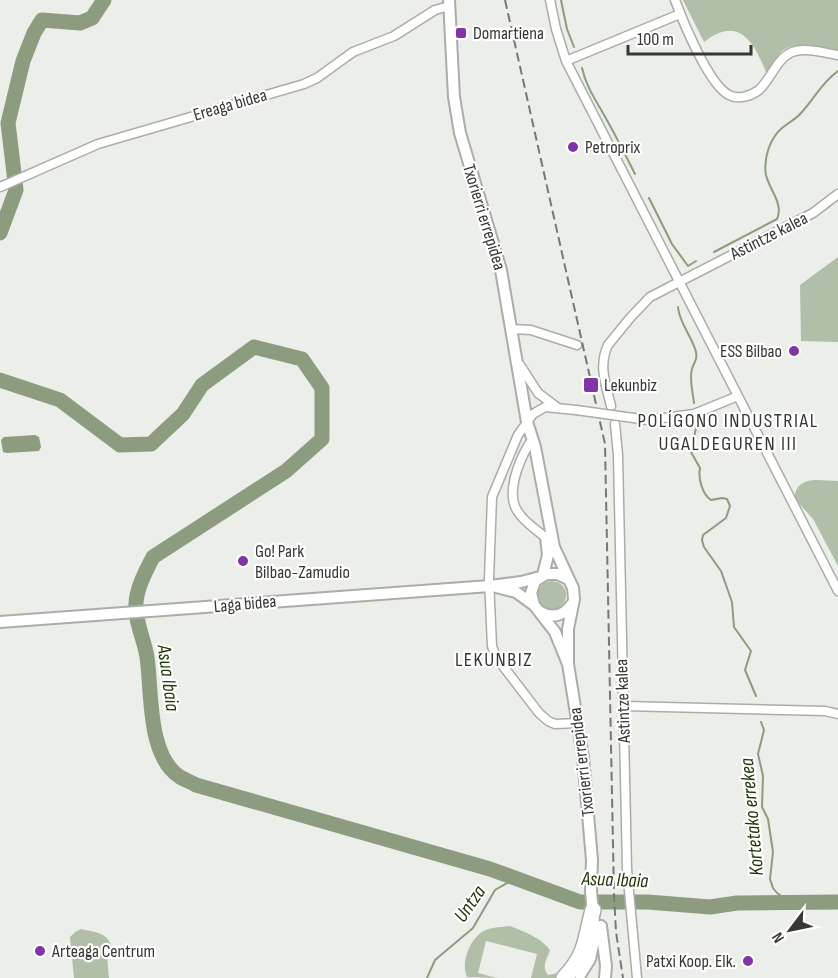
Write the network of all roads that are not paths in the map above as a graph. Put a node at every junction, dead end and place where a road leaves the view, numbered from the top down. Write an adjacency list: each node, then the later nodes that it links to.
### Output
1 (550, 0): 6 (street)
2 (675, 0): 4 (street)
3 (449, 3): 7 (street, Ereaga bidea); 10 (street, Txorierri errepidea)
4 (680, 14): 5 (street); 6 (street)
5 (838, 55)
6 (567, 61): 9 (street)
7 (1, 186)
8 (838, 194): 9 (street, Astintze kalea)
9 (680, 281): 13 (street); 14 (street, Astintze kalea)
10 (512, 329): 11 (street); 12 (street, Txorierri errepidea)
11 (577, 345)
12 (517, 358): 15 (street); 17 (street, Txorierri errepidea)
13 (738, 396): 15 (street, bridge); 22 (street)
14 (611, 406)
15 (558, 409): 17 (street)
16 (615, 424): 27 (street, Astintze kalea)
17 (529, 433): 18 (street, Txorierri errepidea); 18 (street); 20 (street, Txorierri errepidea); 21 (street)
18 (546, 538): 19 (street, Txorierri errepidea)
19 (542, 576): 20 (street); 21 (street, Laga bidea); 24 (street, Txorierri errepidea)
20 (568, 580): 23 (street, Txorierri errepidea)
21 (490, 586): 24 (street); 25 (street, Laga bidea); 29 (street)
22 (838, 591)
23 (572, 604): 24 (street); 26 (street, Txorierri errepidea)
24 (535, 607): 26 (street, Txorierri errepidea)
25 (0, 622)
26 (568, 664): 29 (street, Txorierri errepidea)
27 (624, 706): 28 (street); 34 (street, Astintze kalea)
28 (838, 714)
29 (578, 723): 30 (street, Txorierri errepidea)
30 (595, 910): 31 (street, Txorierri errepidea); 32 (highway); 33 (street, Txorierri errepidea)
31 (579, 976): 33 (street)
32 (564, 978)
33 (605, 978)
34 (637, 978)

